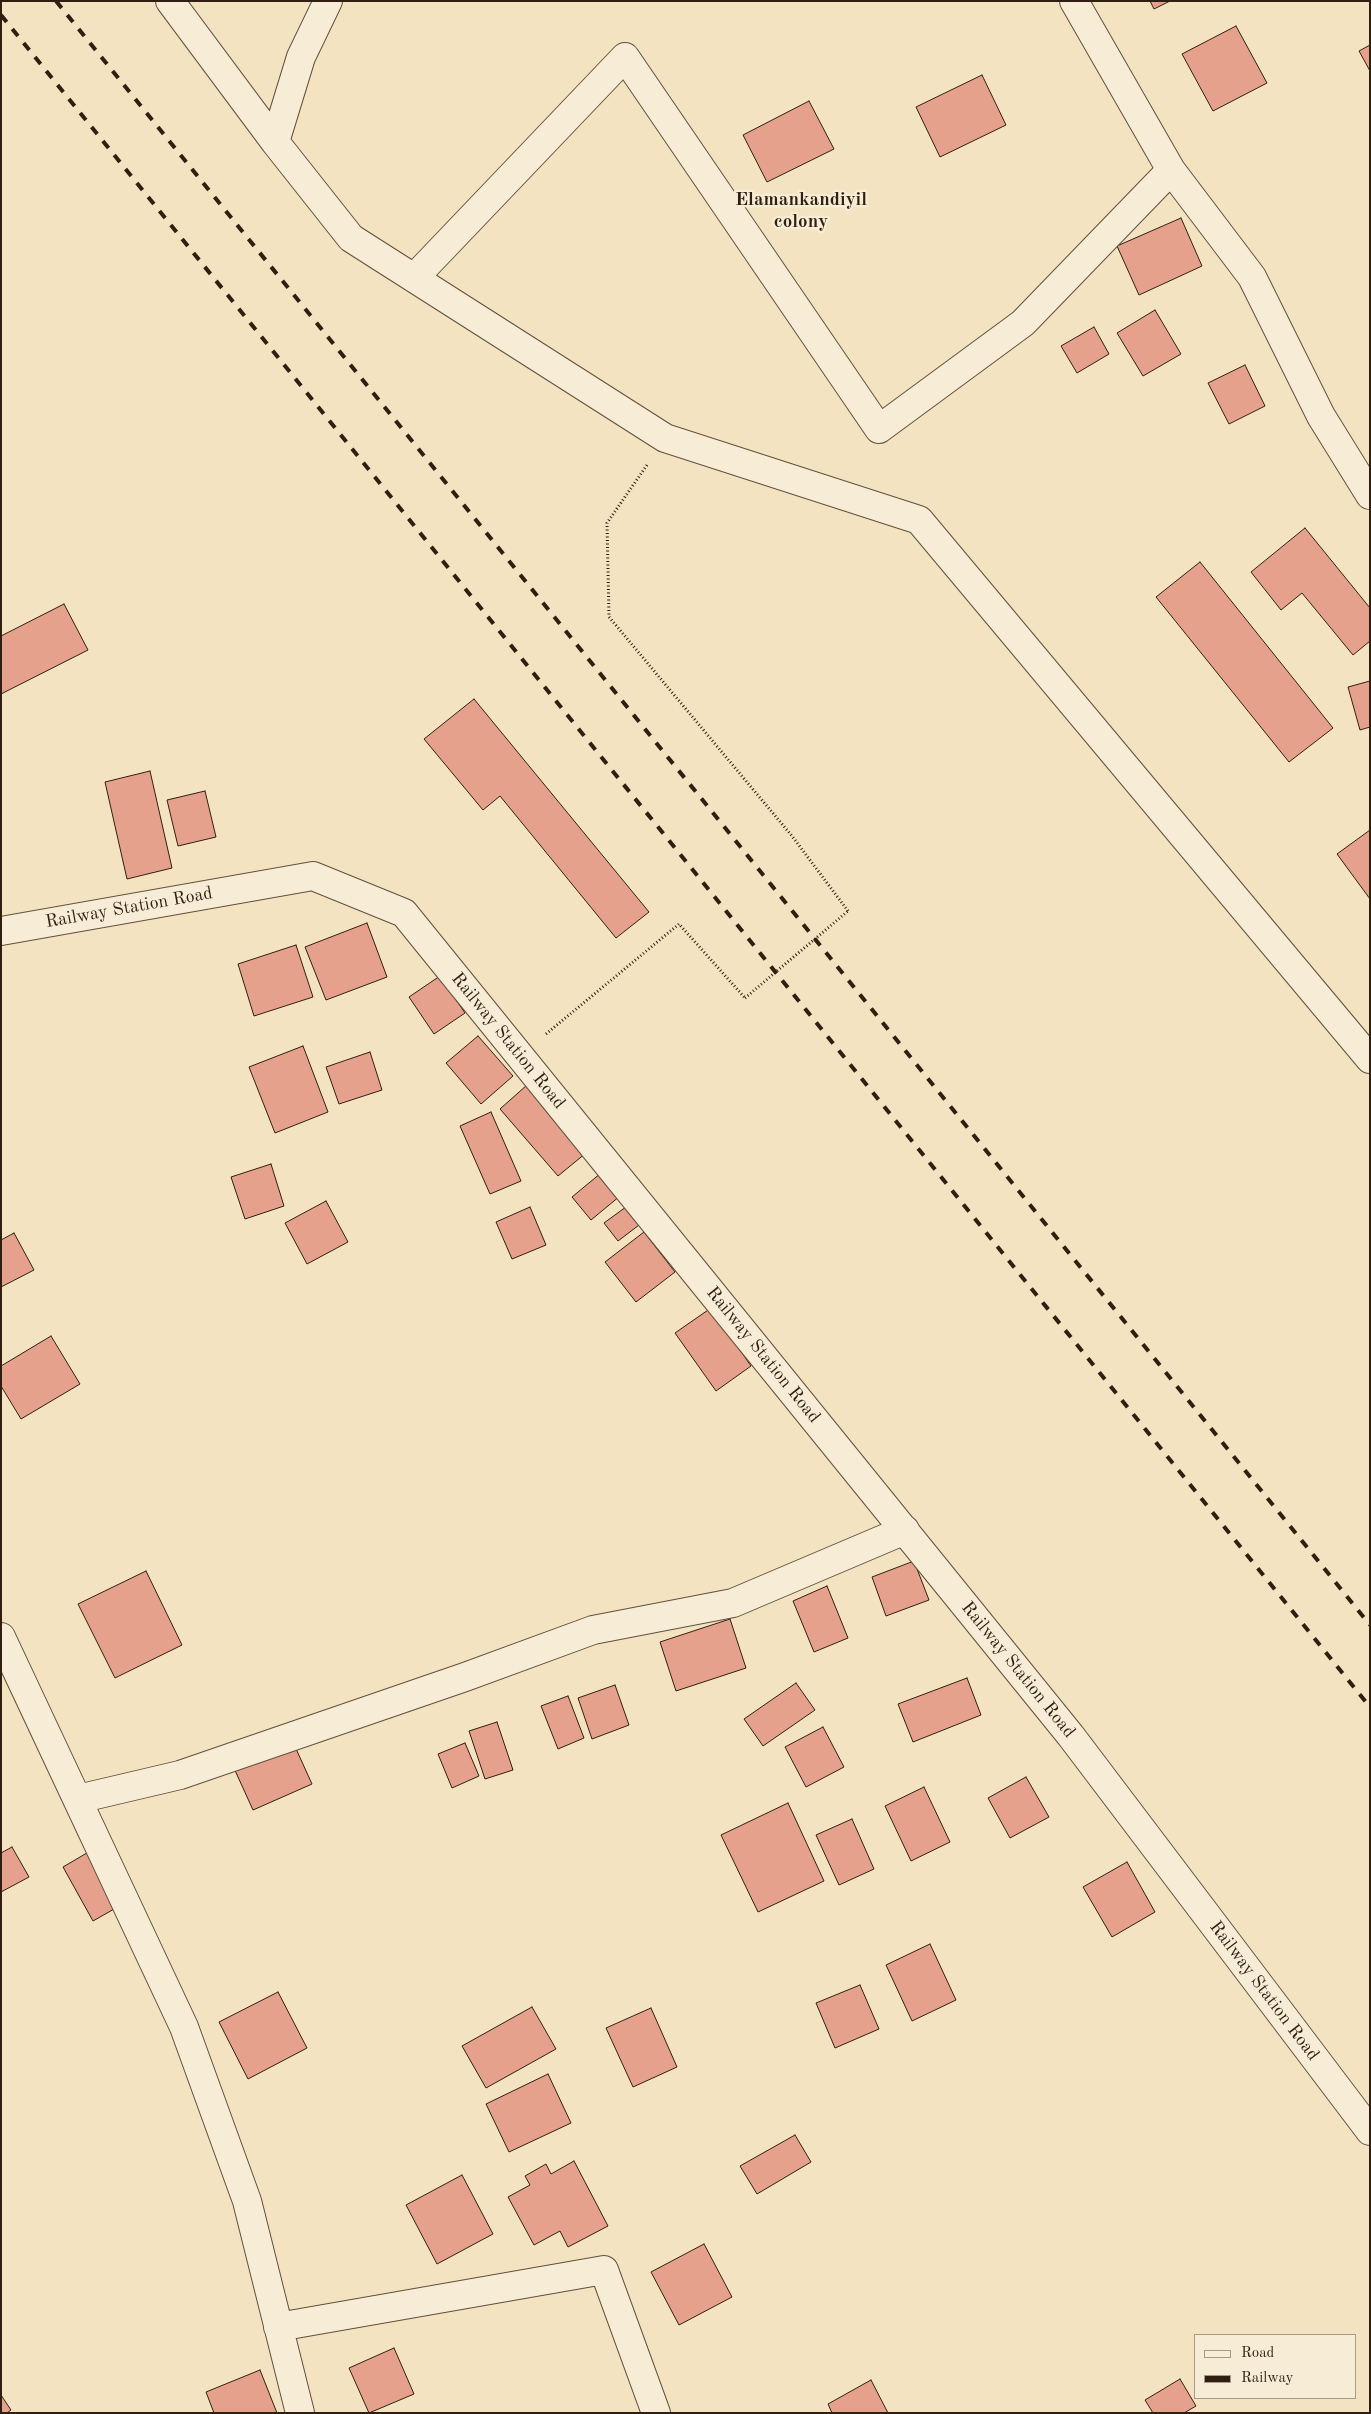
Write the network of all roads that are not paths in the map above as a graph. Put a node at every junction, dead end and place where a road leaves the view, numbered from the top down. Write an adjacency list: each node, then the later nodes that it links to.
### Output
1 (170, 1): 4 (street)
2 (328, 1): 4 (street)
3 (1074, 1): 5 (street)
4 (275, 142): 6 (street)
5 (1171, 170): 6 (street); 7 (street)
6 (414, 278): 9 (street)
7 (1370, 495)
8 (1, 931): 10 (street, Railway Station Road)
9 (1370, 1059)
10 (905, 1530): 12 (street); 13 (street, Railway Station Road)
11 (1, 1637): 12 (street)
12 (78, 1800): 14 (street)
13 (1370, 2130)
14 (278, 2327): 15 (street); 16 (street)
15 (300, 2413)
16 (656, 2413)

